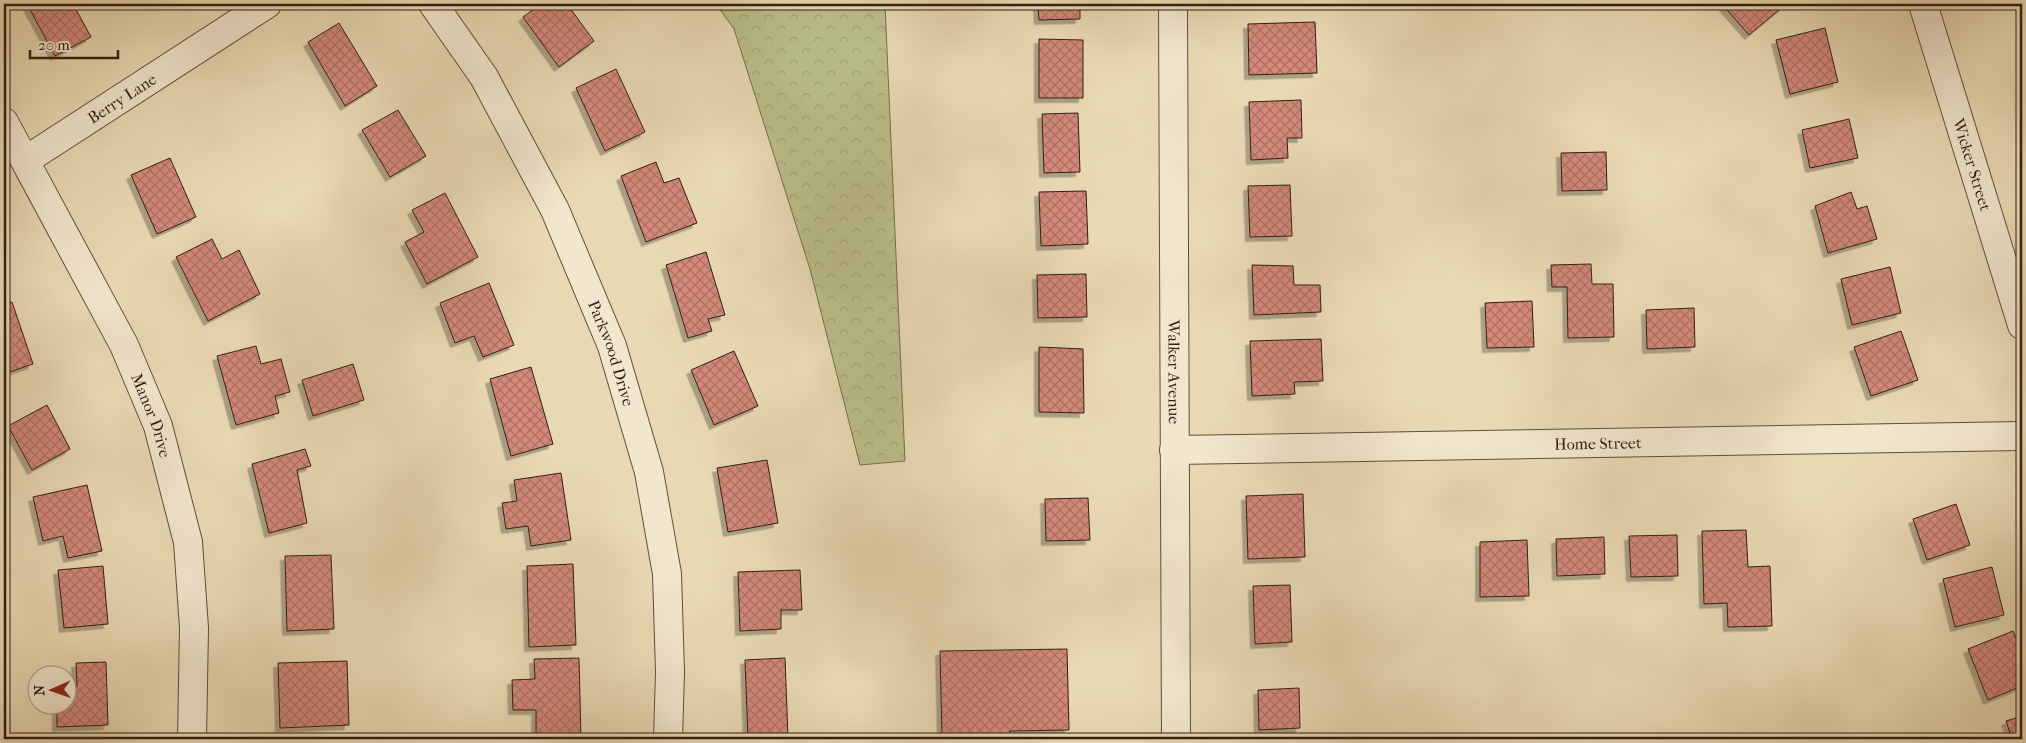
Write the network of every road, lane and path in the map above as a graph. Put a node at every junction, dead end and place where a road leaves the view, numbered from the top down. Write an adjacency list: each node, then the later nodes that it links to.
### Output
1 (267, 4): 6 (street, Berry Lane)
2 (433, 4): 11 (street, Parkwood Drive)
3 (1173, 4): 9 (street, Walker Avenue)
4 (1923, 4): 7 (street, Wicker Street)
5 (4, 122): 6 (street, Manor Drive)
6 (26, 160): 10 (street, Manor Drive)
7 (2022, 325)
8 (2022, 436): 9 (street, Home Street)
9 (1174, 450): 12 (street, Walker Avenue)
10 (192, 739)
11 (668, 739)
12 (1176, 739)

